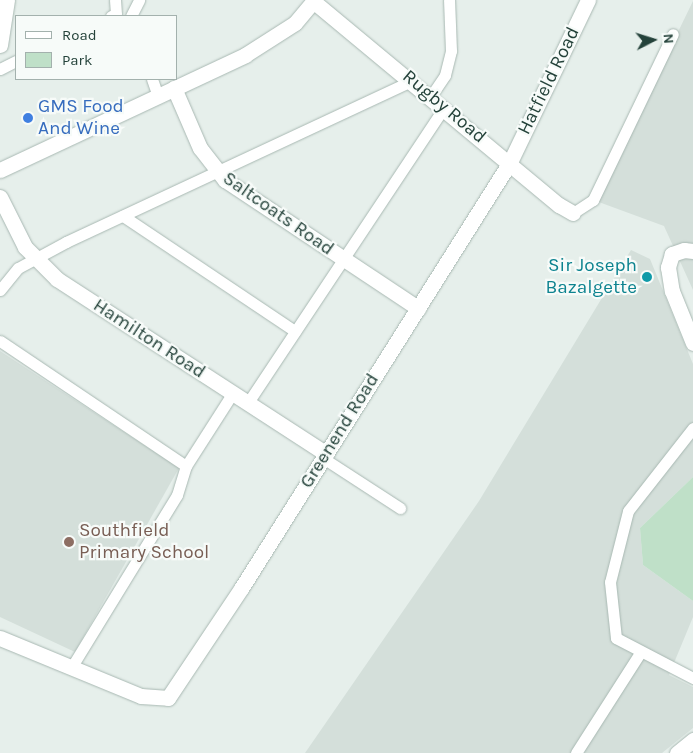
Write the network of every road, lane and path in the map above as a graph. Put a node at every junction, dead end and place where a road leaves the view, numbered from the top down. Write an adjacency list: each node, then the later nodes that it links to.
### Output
1 (6, 0): 10 (street)
2 (115, 0): 7 (lane)
3 (139, 0): 8 (lane)
4 (449, 0): 17 (lane)
5 (588, 0): 19 (street, Hatfield Road)
6 (314, 1): 14 (street, Rugby Road); 15 (street)
7 (114, 15)
8 (132, 15)
9 (673, 34): 23 (lane)
10 (0, 45)
11 (15, 62): 12 (lane)
12 (0, 69)
13 (152, 80): 16 (lane)
14 (412, 81): 17 (street, Rugby Road); 21 (lane)
15 (174, 88): 16 (street); 21 (street, Saltcoats Road)
16 (158, 96): 20 (street)
17 (431, 96): 18 (street, Rugby Road)
18 (444, 106): 19 (street, Rugby Road); 27 (lane)
19 (510, 162): 23 (street, Rugby Road); 29 (street, Greenend Road)
20 (0, 170)
21 (217, 172): 24 (lane); 27 (street, Saltcoats Road)
22 (0, 197): 26 (street, Hamilton Road)
23 (574, 213)
24 (123, 216): 26 (lane); 30 (lane)
25 (693, 251): 32 (street)
26 (34, 259): 28 (lane); 33 (street, Hamilton Road)
27 (343, 259): 29 (street, Saltcoats Road); 30 (lane)
28 (0, 290)
29 (418, 308): 36 (street, Greenend Road)
30 (295, 331): 34 (lane)
31 (0, 341): 37 (lane)
32 (693, 343)
33 (232, 394): 34 (street, Hamilton Road); 37 (lane)
34 (247, 404): 36 (street, Hamilton Road)
35 (693, 428): 40 (lane)
36 (324, 456): 38 (lane); 41 (street, Greenend Road)
37 (186, 466): 41 (lane)
38 (400, 508)
39 (0, 638): 41 (street)
40 (640, 653): 42 (lane); 44 (lane)
41 (70, 668)
42 (693, 678)
43 (693, 740): 45 (street)
44 (576, 753)
45 (677, 753)

